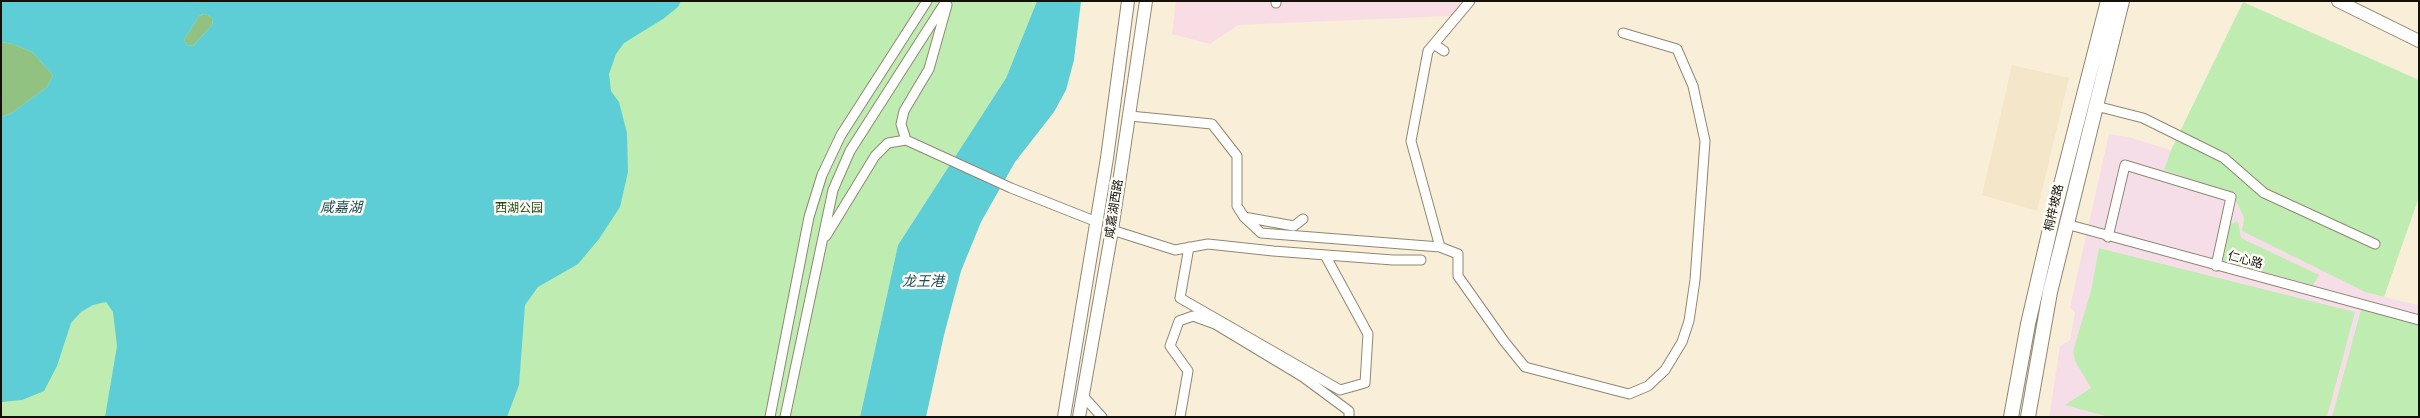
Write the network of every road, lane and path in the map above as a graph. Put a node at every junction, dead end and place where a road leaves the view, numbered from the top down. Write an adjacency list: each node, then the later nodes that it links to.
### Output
1 (927, 1): 31 (street)
2 (947, 1): 15 (street); 23 (street)
3 (1128, 1): 18 (main road, 咸嘉湖西路)
4 (1146, 1): 14 (main road, 咸嘉湖西路)
5 (1470, 1): 11 (street)
6 (2108, 1): 38 (main road, 桐梓坡路)
7 (2122, 1): 13 (main road, 桐梓坡路)
8 (2338, 1): 10 (main road)
9 (1623, 33): 25 (street)
10 (2419, 41)
11 (1434, 44): 12 (street); 25 (street)
12 (1444, 50)
13 (2096, 106): 19 (main road, 桐梓坡路); 22 (street)
14 (1130, 116): 16 (street); 20 (main road, 咸嘉湖西路)
15 (906, 140): 18 (street); 23 (street)
16 (1244, 217): 17 (street); 25 (street)
17 (1303, 219)
18 (1097, 222): 33 (main road, 咸嘉湖西路)
19 (2066, 224): 21 (street, 仁心路); 39 (main road, 桐梓坡路)
20 (1112, 230): 24 (street); 30 (main road, 咸嘉湖西路)
21 (2108, 237): 28 (street, 仁心路); 28 (street)
22 (2375, 244)
23 (820, 245): 32 (street)
24 (1189, 247): 26 (street); 26 (street)
25 (1440, 247)
26 (1325, 255): 27 (street)
27 (1421, 260)
28 (2216, 266): 29 (street, 仁心路)
29 (2418, 317)
30 (1082, 396): 34 (main road, 咸嘉湖西路); 35 (street)
31 (770, 417)
32 (785, 417)
33 (1064, 417)
34 (1079, 417)
35 (1102, 417)
36 (1180, 417): 37 (street)
37 (1349, 417)
38 (2011, 417)
39 (2028, 417)

